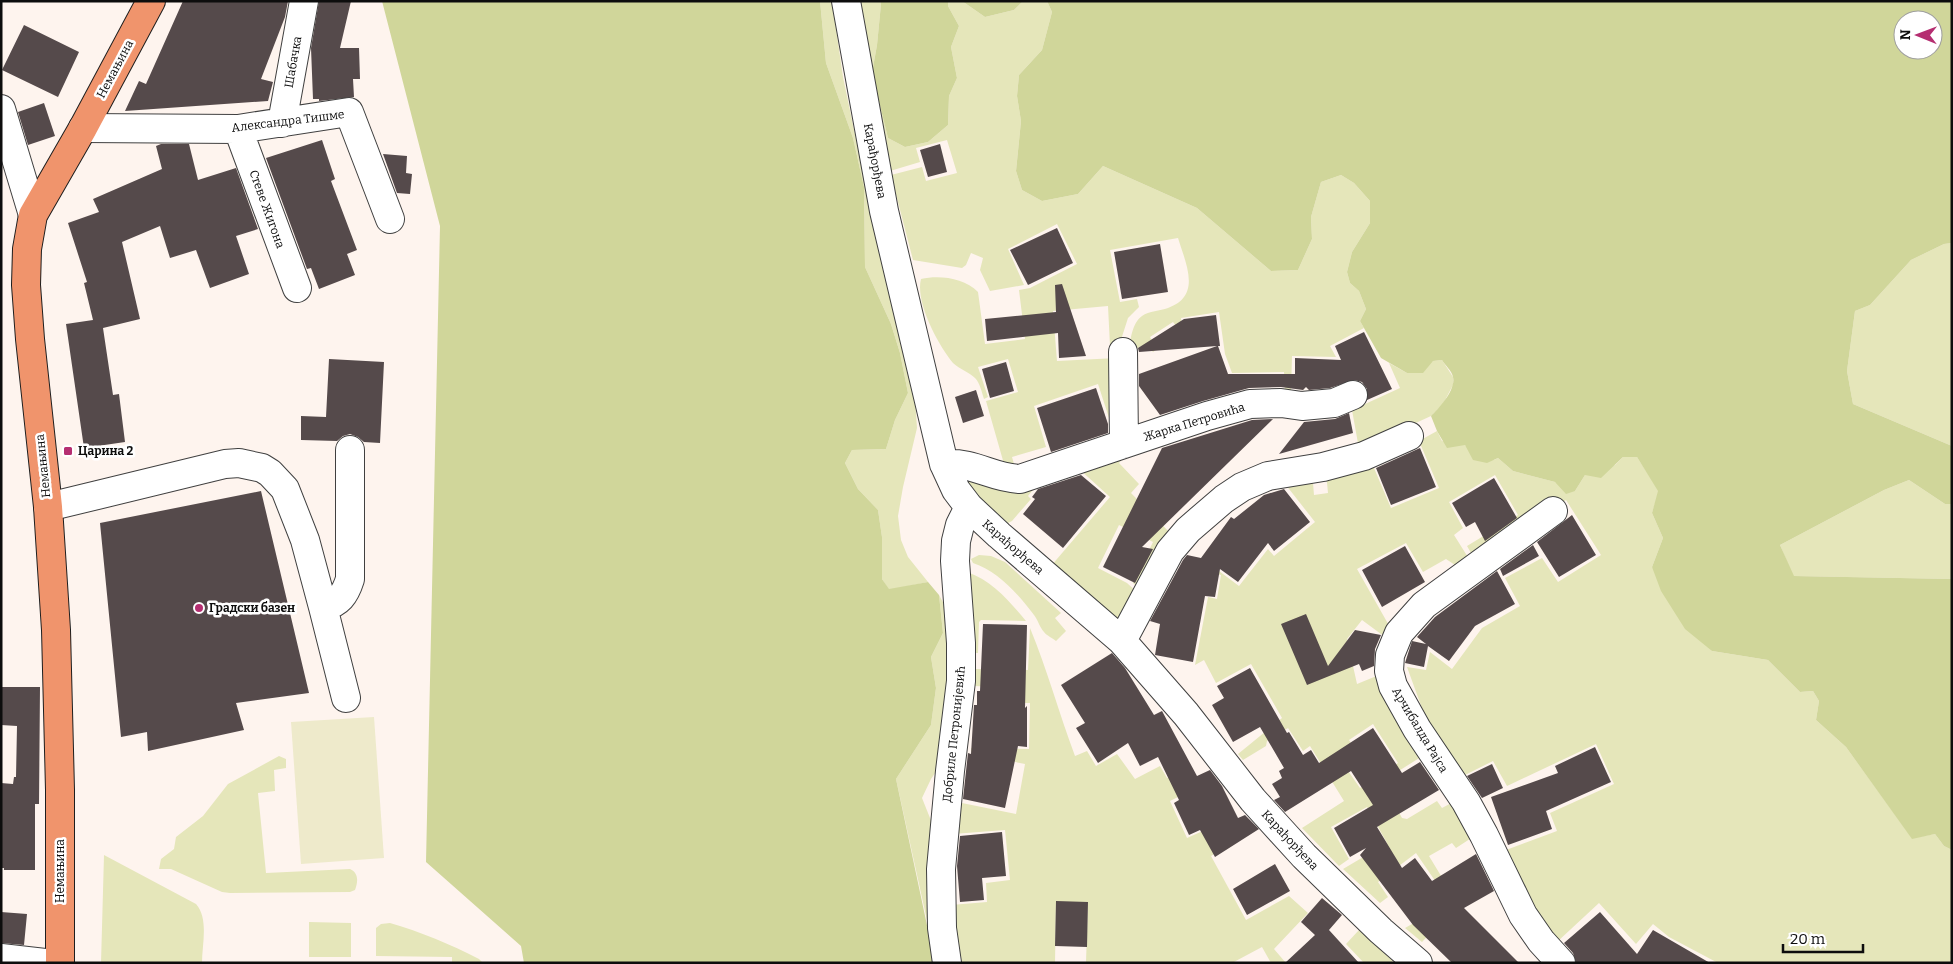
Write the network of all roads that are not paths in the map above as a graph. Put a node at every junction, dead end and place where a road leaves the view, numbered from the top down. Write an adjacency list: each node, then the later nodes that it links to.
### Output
1 (151, 1): 6 (main road, Немањина)
2 (304, 1): 5 (street, Шабачка)
3 (846, 1): 17 (street, Карађорђева)
4 (1, 109): 8 (street)
5 (282, 123): 7 (street, Александра Тишме); 10 (street, Александра Тишме)
6 (83, 128): 7 (street, Александра Тишме); 9 (main road, Немањина)
7 (238, 129): 11 (street, Стеве Жигона)
8 (6, 146): 9 (street)
9 (32, 215): 18 (main road, Немањина)
10 (390, 219)
11 (296, 288)
12 (1123, 352): 15 (street, Жарка Петровића)
13 (1353, 395): 15 (street, Жарка Петровића)
14 (1409, 436): 22 (street)
15 (1124, 444): 17 (street, Жарка Петровића)
16 (350, 450): 21 (street)
17 (944, 464): 19 (street, Карађорђева)
18 (48, 507): 21 (street); 26 (main road, Немањина)
19 (969, 507): 22 (street, Карађорђева); 27 (street, Добриле Петронијевић)
20 (1553, 511): 29 (street, Арчибалда Рајса)
21 (323, 607): 23 (street)
22 (1122, 641): 28 (street, Карађорђева)
23 (346, 698)
24 (1, 958): 25 (street)
25 (45, 963)
26 (60, 963)
27 (947, 963)
28 (1418, 963)
29 (1561, 963)

